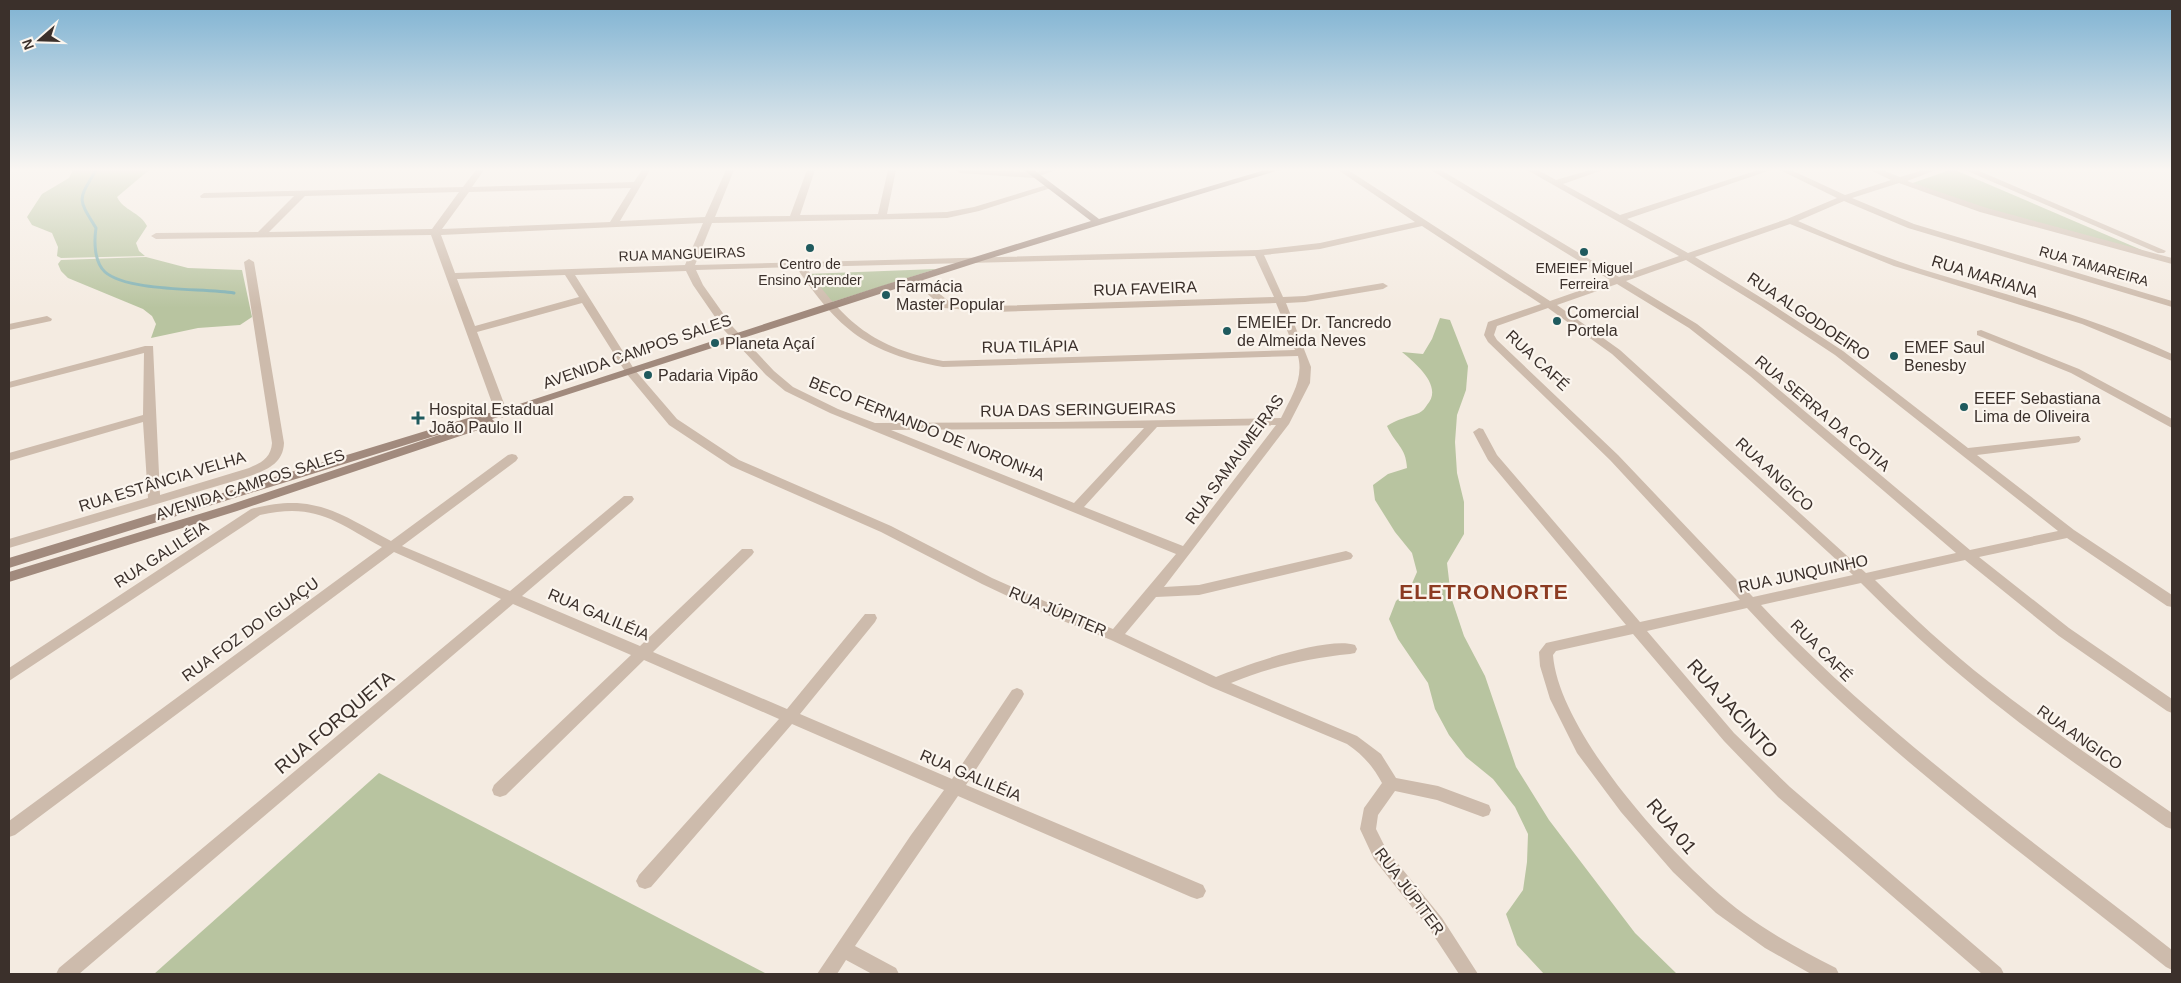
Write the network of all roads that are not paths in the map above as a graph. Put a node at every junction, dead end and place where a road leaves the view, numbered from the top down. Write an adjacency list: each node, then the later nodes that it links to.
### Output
1 (280, 216): 25 (street)
2 (447, 216): 24 (street)
3 (618, 216): 23 (street)
4 (711, 216): 19 (street)
5 (882, 216): 6 (street); 17 (street)
6 (927, 216)
7 (1090, 216): 21 (street)
8 (1119, 216): 21 (street, AVENIDA CAMPOS SALES)
9 (1411, 216): 22 (street, RUA ANGICO)
10 (1513, 216): 38 (street, RUA SERRA DA COTIA)
11 (1613, 216): 18 (street, RUA ALGODOEIRO)
12 (1628, 216): 18 (street)
13 (1802, 216): 20 (street)
14 (1887, 216): 42 (street, RUA TAMAREIRA)
15 (2006, 216): 31 (street)
16 (2077, 216): 28 (street)
17 (794, 218): 19 (street)
18 (1618, 219): 29 (street, RUA ALGODOEIRO)
19 (709, 220): 23 (street); 34 (street)
20 (1790, 221): 29 (street); 51 (street, RUA MARIANA)
21 (1098, 222): 30 (street, AVENIDA CAMPOS SALES)
22 (1422, 223): 27 (street, RUA MANGUEIRAS); 44 (street, RUA ANGICO)
23 (613, 225): 24 (street)
24 (435, 232): 25 (street); 36 (street)
25 (260, 235): 26 (street)
26 (156, 236)
27 (1258, 253): 30 (street, RUA MANGUEIRAS); 41 (street, RUA SAMAUMEIRAS)
28 (2172, 256)
29 (1686, 257): 38 (street); 62 (street, RUA ALGODOEIRO)
30 (982, 259): 33 (street, RUA MANGUEIRAS); 37 (street, AVENIDA CAMPOS SALES)
31 (2172, 261)
32 (249, 262): 66 (street, RUA ESTÂNCIA VELHA)
33 (799, 264): 34 (street, RUA MANGUEIRAS); 43 (street, RUA TILÁPIA)
34 (689, 267): 35 (street, RUA MANGUEIRAS); 49 (street, BECO FERNANDO DE NORONHA)
35 (569, 273): 36 (street, RUA MANGUEIRAS); 40 (street, RUA JÚPITER)
36 (451, 276): 47 (street)
37 (916, 280): 41 (street, RUA FAVEIRA); 43 (street, AVENIDA CAMPOS SALES)
38 (1621, 280): 44 (street); 75 (street, RUA SERRA DA COTIA)
39 (1383, 286): 41 (street, RUA FAVEIRA)
40 (584, 299): 47 (street); 52 (street, RUA JÚPITER)
41 (1280, 300): 50 (street, RUA SAMAUMEIRAS)
42 (2172, 304)
43 (830, 305): 49 (street, AVENIDA CAMPOS SALES); 50 (street, RUA TILÁPIA)
44 (1550, 305): 78 (street, RUA ANGICO); 82 (street, RUA CAFÉ)
45 (47, 319): 46 (street)
46 (9, 327)
47 (471, 330): 54 (street)
48 (1981, 333): 58 (street)
49 (736, 335): 52 (street, AVENIDA CAMPOS SALES); 59 (street, BECO FERNANDO DE NORONHA)
50 (1302, 353): 56 (street, RUA SAMAUMEIRAS)
51 (2172, 358)
52 (630, 371): 54 (street, AVENIDA CAMPOS SALES); 85 (street, RUA JÚPITER)
53 (9, 384): 55 (street)
54 (500, 414): 65 (street, AVENIDA CAMPOS SALES)
55 (149, 418): 63 (street); 66 (street)
56 (1285, 421): 57 (street, RUA DAS SERINGUEIRAS); 73 (street, RUA SAMAUMEIRAS)
57 (1154, 424): 59 (street, RUA DAS SERINGUEIRAS); 68 (street)
58 (2172, 424)
59 (870, 426): 68 (street, BECO FERNANDO DE NORONHA)
60 (1479, 432): 84 (street, RUA JACINTO)
61 (2075, 438): 62 (street)
62 (1966, 452): 69 (street, RUA ALGODOEIRO)
63 (9, 457)
64 (512, 458): 71 (street, RUA FOZ DO IGUAÇU)
65 (292, 483): 76 (street, AVENIDA CAMPOS SALES); 77 (street, AVENIDA CAMPOS SALES)
66 (154, 500): 70 (street, RUA ESTÂNCIA VELHA)
67 (628, 500): 80 (street, RUA FORQUETA)
68 (1077, 508): 73 (street, BECO FERNANDO DE NORONHA)
69 (2069, 532): 75 (street, RUA JUNQUINHO); 81 (street, RUA ALGODOEIRO)
70 (9, 544)
71 (391, 546): 80 (street, RUA GALILÉIA); 89 (street, RUA GALILÉIA); 99 (street, RUA FOZ DO IGUAÇU)
72 (747, 552): 87 (street)
73 (1185, 552): 79 (street, RUA SAMAUMEIRAS)
74 (1346, 556): 79 (street)
75 (1968, 556): 78 (street, RUA JUNQUINHO); 92 (street, RUA SERRA DA COTIA)
76 (9, 564)
77 (9, 577)
78 (1866, 578): 82 (street, RUA JUNQUINHO); 98 (street, RUA ANGICO)
79 (1152, 592): 85 (street, RUA SAMAUMEIRAS)
80 (514, 597): 87 (street, RUA GALILÉIA); 104 (street, RUA FORQUETA)
81 (2171, 599)
82 (1750, 602): 84 (street, RUA JUNQUINHO); 103 (street, RUA CAFÉ)
83 (870, 618): 93 (street)
84 (1637, 628): 88 (street, RUA JUNQUINHO); 109 (street, RUA JACINTO)
85 (1116, 636): 90 (street, RUA JÚPITER)
86 (1350, 649): 90 (street)
87 (641, 652): 93 (street, RUA GALILÉIA); 96 (street)
88 (1546, 652): 108 (street, RUA 01)
89 (9, 675)
90 (1216, 683): 94 (street, RUA JÚPITER)
91 (1017, 694): 95 (street)
92 (2172, 706)
93 (791, 715): 95 (street, RUA GALILÉIA); 100 (street)
94 (1391, 784): 97 (street); 107 (street, RUA JÚPITER)
95 (955, 788): 101 (street, RUA GALILÉIA); 102 (street)
96 (500, 790)
97 (1483, 810)
98 (2172, 822)
99 (9, 830)
100 (645, 881)
101 (1197, 891)
102 (844, 950): 105 (street); 106 (street)
103 (2172, 961)
104 (65, 974)
105 (826, 974)
106 (890, 974)
107 (1469, 974)
108 (1830, 974)
109 (1995, 974)

